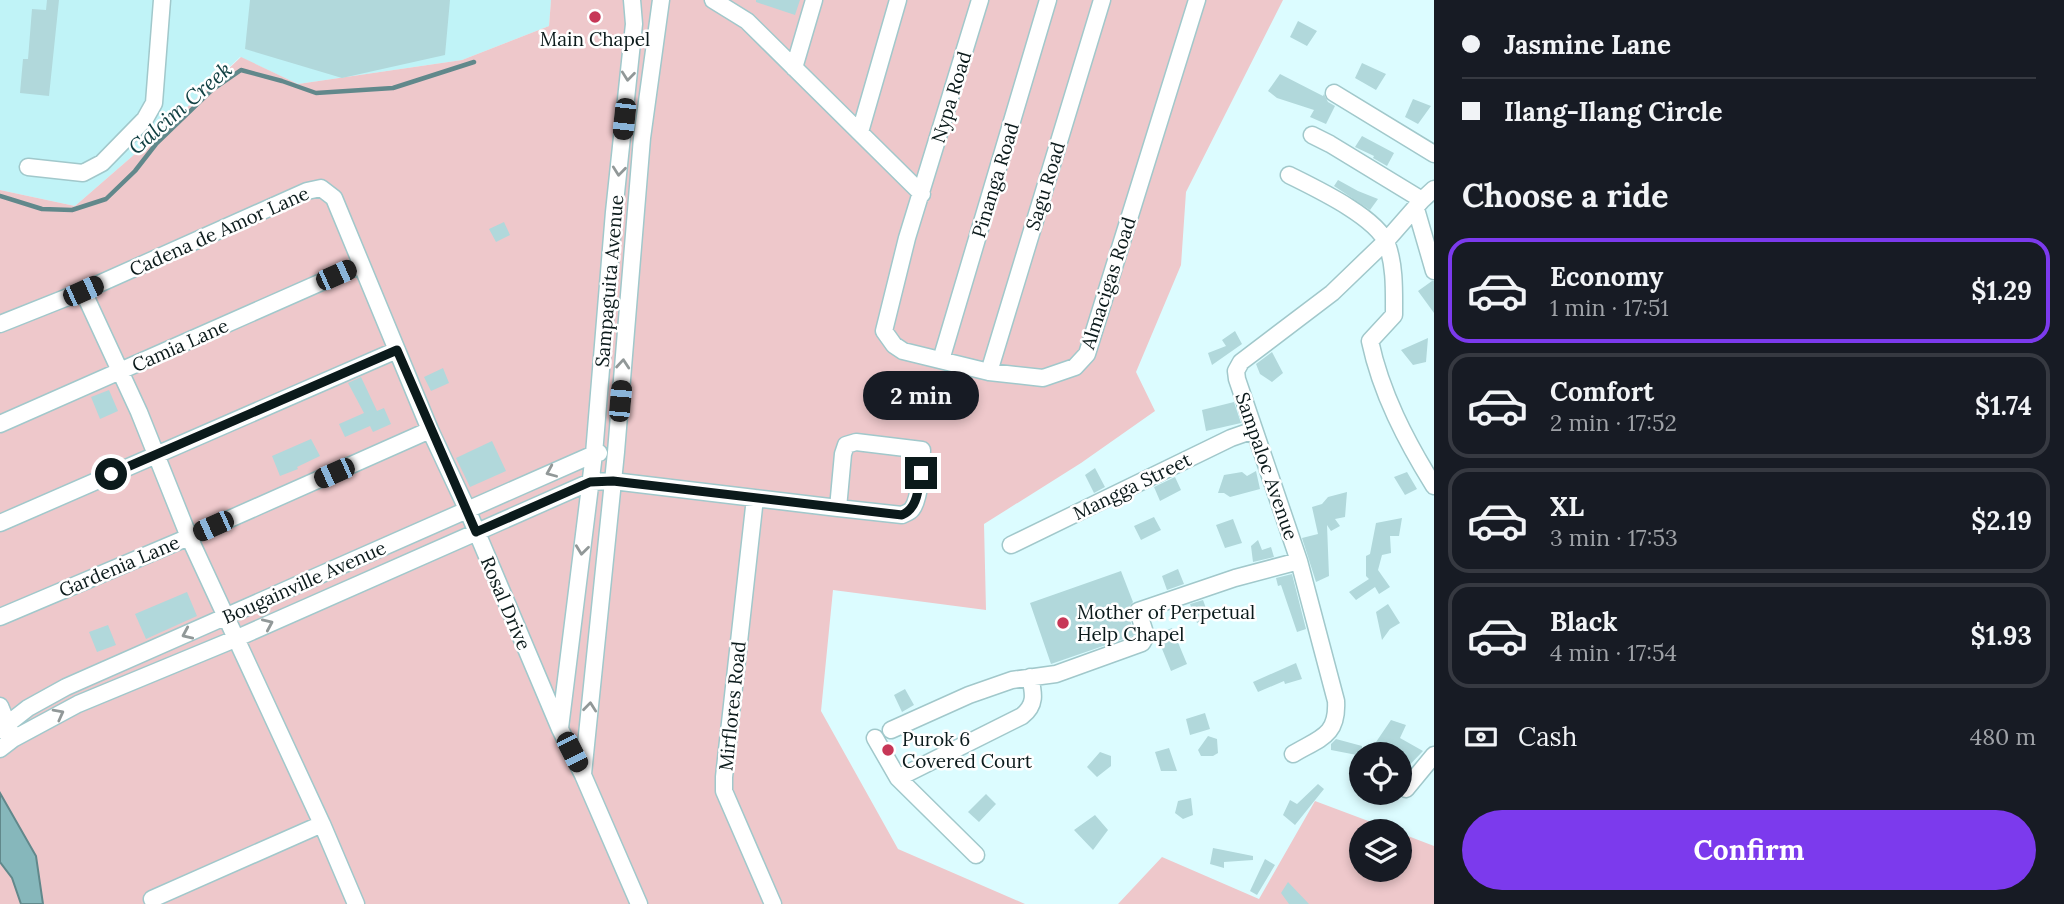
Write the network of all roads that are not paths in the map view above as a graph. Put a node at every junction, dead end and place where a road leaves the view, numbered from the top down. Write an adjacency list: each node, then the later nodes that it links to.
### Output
1 (162, 0): 18 (street)
2 (632, 0): 15 (street, Sampaguita Avenue, one-way to 15)
3 (661, 0): 16 (street, Sampaguita Avenue)
4 (814, 0): 11 (street)
5 (898, 0): 13 (street)
6 (980, 0): 21 (street, Nypa Road)
7 (1048, 0): 29 (street, Pinanga Road)
8 (1102, 0): 31 (street, Sagu Road)
9 (1196, 0): 31 (street, Almacigas Road)
10 (718, 1): 11 (street)
11 (794, 68): 13 (street)
12 (1334, 93): 17 (street)
13 (860, 132): 21 (street)
14 (1311, 135): 22 (street)
15 (622, 136): 16 (street); 36 (street, Sampaguita Avenue, one-way to 36)
16 (642, 138): 35 (street, Sampaguita Avenue, one-way to 16)
17 (1434, 154)
18 (28, 167)
19 (1289, 175): 23 (street)
20 (321, 188): 24 (street, Rosal Drive); 26 (street, Cadena de Amor Lane)
21 (922, 194): 29 (street, Almacigas Road)
22 (1424, 199): 23 (street, Sampaloc Avenue); 25 (street)
23 (1386, 242): 34 (street, Sampaloc Avenue); 40 (street)
24 (360, 265): 28 (street, Rosal Drive); 30 (street, Camia Lane)
25 (1434, 271)
26 (83, 291): 27 (street, Cadena de Amor Lane); 30 (street)
27 (0, 324)
28 (397, 350): 33 (street, Rosal Drive); 37 (street)
29 (941, 360): 31 (street, Almacigas Road)
30 (120, 372): 32 (street, Camia Lane); 37 (street)
31 (989, 372)
32 (0, 424)
33 (430, 430): 43 (street, Rosal Drive); 46 (street, Gardenia Lane)
34 (1254, 430): 47 (street, Mangga Street); 48 (street, Sampaloc Avenue)
35 (616, 452): 36 (street, Bougainville Avenue); 38 (street, Sampaguita Avenue)
36 (594, 454): 39 (street, Sampaguita Avenue); 43 (street, Bougainville Avenue, one-way to 43)
37 (156, 455): 44 (street); 46 (street)
38 (613, 481): 39 (street, Bougainville Avenue); 41 (street, Bougainville Avenue); 60 (street, Sampaguita Avenue, one-way to 38)
39 (590, 482): 45 (street, Bougainville Avenue); 54 (street, Sampaguita Avenue, one-way to 54)
40 (1434, 486)
41 (755, 498): 42 (street, Bougainville Avenue); 68 (street, Mirflores Road)
42 (838, 508): 42 (street, Bougainville Avenue)
43 (467, 509): 45 (street, Rosal Drive); 50 (street, Bougainville Avenue)
44 (0, 523)
45 (476, 532): 51 (street, Bougainville Avenue, one-way to 45); 54 (street, Rosal Drive)
46 (189, 537): 49 (street, Gardenia Lane); 50 (street)
47 (1011, 545)
48 (1299, 561): 52 (street); 58 (street, Sampaloc Avenue)
49 (0, 617)
50 (226, 617): 51 (street); 56 (street, Bougainville Avenue, one-way to 56)
51 (235, 639): 56 (street, Bougainville Avenue, one-way to 51); 63 (street)
52 (1030, 677): 55 (street); 61 (street)
53 (0, 706): 56 (street)
54 (560, 729): 60 (street, Rosal Drive)
55 (891, 730)
56 (5, 735)
57 (875, 738): 61 (street)
58 (1293, 754)
59 (1434, 755): 62 (street)
60 (583, 775): 67 (street, Rosal Drive)
61 (898, 778): 64 (street)
62 (1412, 782)
63 (322, 824): 65 (street); 66 (street)
64 (976, 855)
65 (152, 899)
66 (356, 904)
67 (639, 904)
68 (774, 904)

